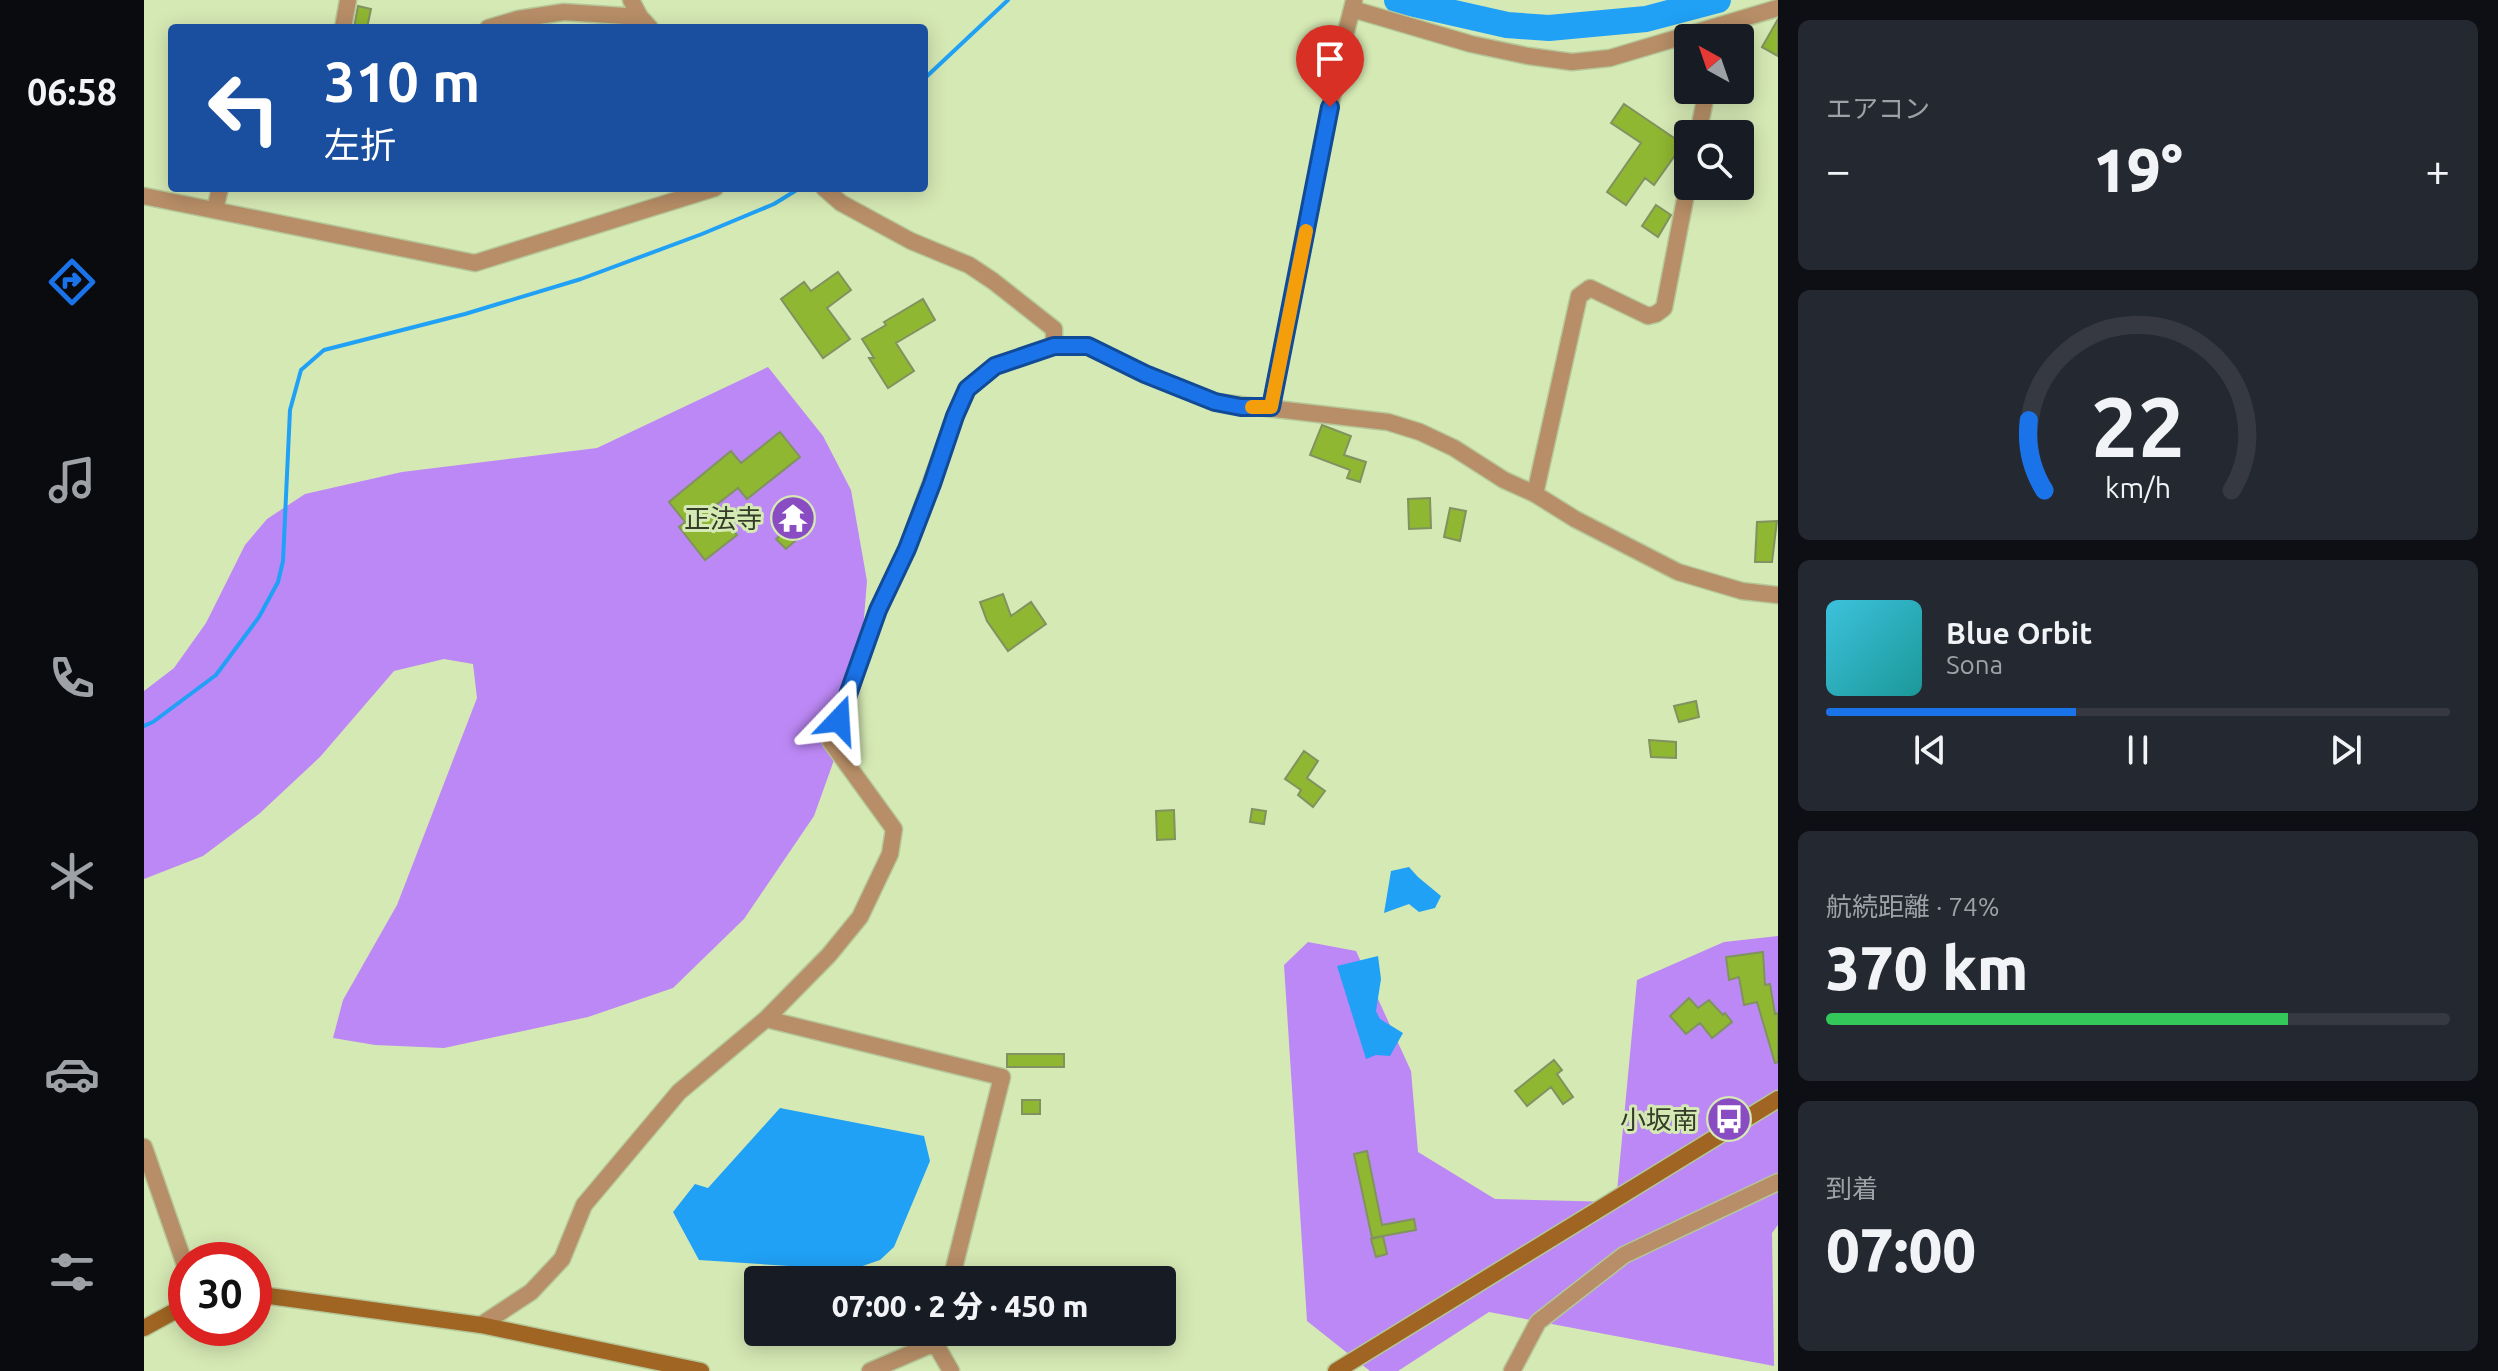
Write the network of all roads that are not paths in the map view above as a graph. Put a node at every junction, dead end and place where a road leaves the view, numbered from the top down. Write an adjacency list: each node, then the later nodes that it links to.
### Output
1 (348, 0): 6 (street)
2 (631, 0): 5 (street)
3 (1353, 3): 9 (street); 17 (street)
4 (1778, 8): 8 (street)
5 (645, 22): 7 (street)
6 (344, 24)
7 (501, 24)
8 (1731, 24)
9 (1674, 41)
10 (219, 192): 15 (street)
11 (702, 192): 15 (street)
12 (829, 192): 16 (street)
13 (144, 196): 15 (street)
14 (1685, 200): 18 (street)
15 (215, 210)
16 (1054, 346): 17 (street); 20 (street)
17 (1271, 407): 18 (street)
18 (1535, 494): 19 (street)
19 (1778, 595)
20 (766, 1019): 25 (street); 28 (street)
21 (1778, 1099): 35 (street)
22 (144, 1147): 24 (street)
23 (1778, 1182): 36 (street)
24 (177, 1242)
25 (955, 1266)
26 (272, 1296): 28 (street)
27 (168, 1315): 29 (street)
28 (481, 1325): 32 (street)
29 (144, 1328)
30 (921, 1346): 33 (street)
31 (940, 1346): 34 (street)
32 (701, 1371)
33 (870, 1371)
34 (951, 1371)
35 (1336, 1371)
36 (1512, 1371)

